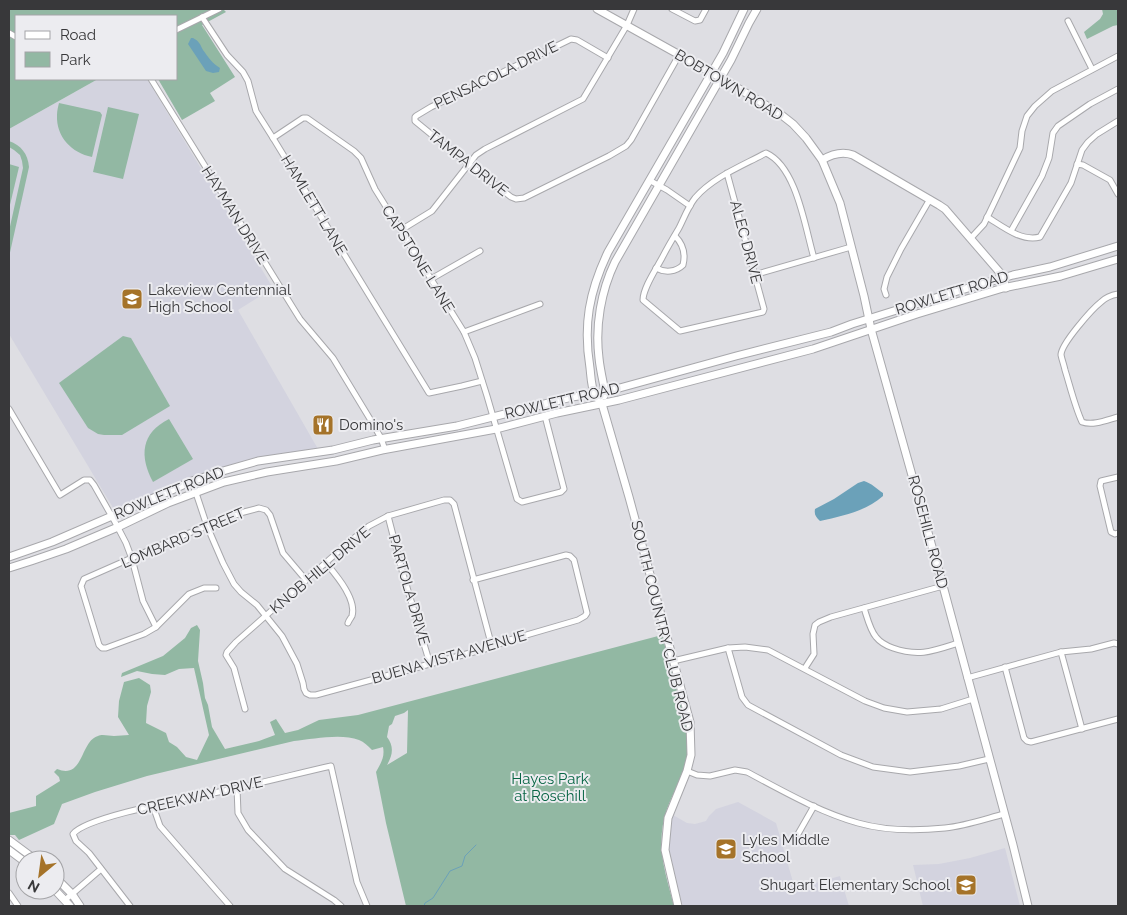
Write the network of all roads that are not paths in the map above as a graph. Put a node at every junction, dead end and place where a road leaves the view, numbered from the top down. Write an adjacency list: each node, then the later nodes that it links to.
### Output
1 (219, 9): 8 (street)
2 (598, 9): 10 (street, BOBTOWN ROAD)
3 (634, 9): 10 (street)
4 (672, 9): 5 (street)
5 (706, 9)
6 (744, 9): 16 (street)
7 (757, 9): 17 (street)
8 (202, 17): 11 (street); 22 (street, HAMLETT LANE)
9 (1068, 21): 15 (street)
10 (627, 25): 12 (street, BOBTOWN ROAD); 14 (street)
11 (178, 29)
12 (679, 55): 16 (street, BOBTOWN ROAD); 24 (street, TAMPA DRIVE)
13 (1118, 56): 15 (street)
14 (608, 58): 20 (street, PENSACOLA DRIVE); 24 (street)
15 (1092, 69): 32 (street)
16 (711, 72): 17 (street, BOBTOWN ROAD); 27 (street, SOUTH COUNTRY CLUB ROAD)
17 (721, 78): 23 (street, BOBTOWN ROAD); 28 (street)
18 (152, 80): 66 (street, HAYMAN DRIVE)
19 (1118, 89): 34 (street)
20 (415, 121): 24 (street, TAMPA DRIVE)
21 (1118, 121): 25 (street)
22 (273, 138): 33 (street, CAPSTONE LANE); 57 (street, HAMLETT LANE)
23 (822, 160): 30 (street); 38 (street, ROSEHILL ROAD)
24 (469, 164): 33 (street)
25 (1077, 164): 29 (street); 34 (street)
26 (727, 173): 31 (street); 42 (street); 45 (street, ALEC DRIVE)
27 (649, 180): 28 (street); 40 (street, SOUTH COUNTRY CLUB ROAD)
28 (659, 186): 31 (street); 41 (street)
29 (1118, 194)
30 (930, 199): 36 (street); 50 (street)
31 (690, 206): 35 (street)
32 (987, 217): 34 (street); 36 (street)
33 (401, 230): 47 (street, CAPSTONE LANE)
34 (1011, 231)
35 (675, 236): 44 (street); 44 (street)
36 (971, 238): 46 (street)
37 (1118, 246): 46 (street, ROWLETT ROAD)
38 (851, 248): 42 (street); 52 (street, ROSEHILL ROAD)
39 (480, 251): 47 (street)
40 (608, 252): 41 (street); 59 (street, SOUTH COUNTRY CLUB ROAD)
41 (618, 258): 58 (street)
42 (814, 258): 45 (street)
43 (1118, 259): 48 (street, ROWLETT ROAD)
44 (656, 268): 45 (street, ALEC DRIVE)
45 (754, 275)
46 (1003, 278): 48 (street); 52 (street, ROWLETT ROAD)
47 (431, 279): 54 (street, CAPSTONE LANE)
48 (1006, 288): 53 (street, ROWLETT ROAD)
49 (1118, 294): 64 (street)
50 (886, 295)
51 (540, 304): 54 (street)
52 (870, 319): 53 (street, ROSEHILL ROAD); 55 (street, ROWLETT ROAD)
53 (871, 329): 56 (street, ROWLETT ROAD); 88 (street, ROSEHILL ROAD)
54 (464, 332): 57 (street, CAPSTONE LANE)
55 (798, 340): 56 (street); 58 (street, ROWLETT ROAD)
56 (800, 352): 60 (street, ROWLETT ROAD)
57 (482, 381): 63 (street, CAPSTONE LANE)
58 (605, 392): 59 (street, ROWLETT ROAD); 60 (street)
59 (595, 394): 60 (street, SOUTH COUNTRY CLUB ROAD); 63 (street, ROWLETT ROAD)
60 (602, 404): 62 (street, ROWLETT ROAD); 99 (street, SOUTH COUNTRY CLUB ROAD)
61 (9, 409): 75 (street)
62 (545, 416): 65 (street, ROWLETT ROAD); 65 (street, CAPSTONE LANE)
63 (494, 418): 65 (street, CAPSTONE LANE); 66 (street, ROWLETT ROAD)
64 (1118, 418)
65 (496, 429): 67 (street, ROWLETT ROAD)
66 (381, 438): 67 (street, HAYMAN DRIVE); 68 (street, ROWLETT ROAD)
67 (385, 450): 70 (street, ROWLETT ROAD)
68 (322, 452): 69 (street, ROWLETT ROAD); 70 (street)
69 (261, 461): 71 (street); 73 (street, ROWLETT ROAD)
70 (324, 464): 71 (street, ROWLETT ROAD)
71 (267, 472): 74 (street, ROWLETT ROAD)
72 (1118, 477): 79 (street)
73 (192, 481): 74 (street); 75 (street, ROWLETT ROAD)
74 (195, 492): 77 (street); 78 (street, ROWLETT ROAD)
75 (112, 516): 78 (street); 80 (street, ROWLETT ROAD)
76 (388, 516): 84 (street, KNOB HILL DRIVE); 87 (street, KNOB HILL DRIVE); 100 (street, PARTOLA DRIVE)
77 (207, 526): 82 (street, LOMBARD STREET); 86 (street, LOMBARD STREET); 91 (street)
78 (118, 527): 82 (street); 83 (street, ROWLETT ROAD)
79 (1118, 533)
80 (28, 551): 81 (street, ROWLETT ROAD); 83 (street)
81 (9, 557)
82 (132, 559): 93 (street); 93 (street, LOMBARD STREET)
83 (31, 561): 85 (street, ROWLETT ROAD)
84 (326, 563): 86 (street, KNOB HILL DRIVE); 92 (street)
85 (9, 568)
86 (306, 580): 91 (street, KNOB HILL DRIVE)
87 (473, 580): 96 (street, KNOB HILL DRIVE); 96 (street, BUENA VISTA AVENUE)
88 (943, 586): 90 (street); 94 (street, ROSEHILL ROAD)
89 (216, 588): 93 (street)
90 (864, 608): 94 (street); 102 (street)
91 (266, 615): 100 (street, BUENA VISTA AVENUE); 105 (street, KNOB HILL DRIVE)
92 (348, 623)
93 (156, 627)
94 (958, 642): 103 (street, ROSEHILL ROAD)
95 (1118, 644): 98 (street)
96 (492, 647): 100 (street, BUENA VISTA AVENUE)
97 (728, 648): 99 (street); 102 (street); 108 (street)
98 (1061, 652): 101 (street); 107 (street)
99 (673, 661): 109 (street, SOUTH COUNTRY CLUB ROAD)
100 (430, 664)
101 (1005, 667): 103 (street); 107 (street)
102 (805, 668): 104 (street)
103 (968, 678): 104 (street, ROSEHILL ROAD)
104 (973, 699): 108 (street, ROSEHILL ROAD)
105 (245, 709)
106 (1118, 719): 107 (street)
107 (1082, 729)
108 (989, 759): 113 (street, ROSEHILL ROAD)
109 (687, 771): 112 (street); 128 (street, SOUTH COUNTRY CLUB ROAD)
110 (237, 788): 111 (street, CREEKWAY DRIVE); 126 (street); 127 (street, CREEKWAY DRIVE)
111 (153, 806): 117 (street, CREEKWAY DRIVE); 125 (street)
112 (814, 806): 113 (street); 114 (street)
113 (1004, 814): 129 (street, ROSEHILL ROAD)
114 (798, 834)
115 (9, 840): 116 (street)
116 (22, 850)
117 (101, 869): 120 (street); 124 (street)
118 (65, 887): 120 (street)
119 (9, 893): 122 (street)
120 (72, 894): 121 (street); 123 (street)
121 (68, 903)
122 (18, 906)
123 (80, 906)
124 (130, 906)
125 (230, 906)
126 (341, 906)
127 (367, 906)
128 (678, 906)
129 (1028, 906)

